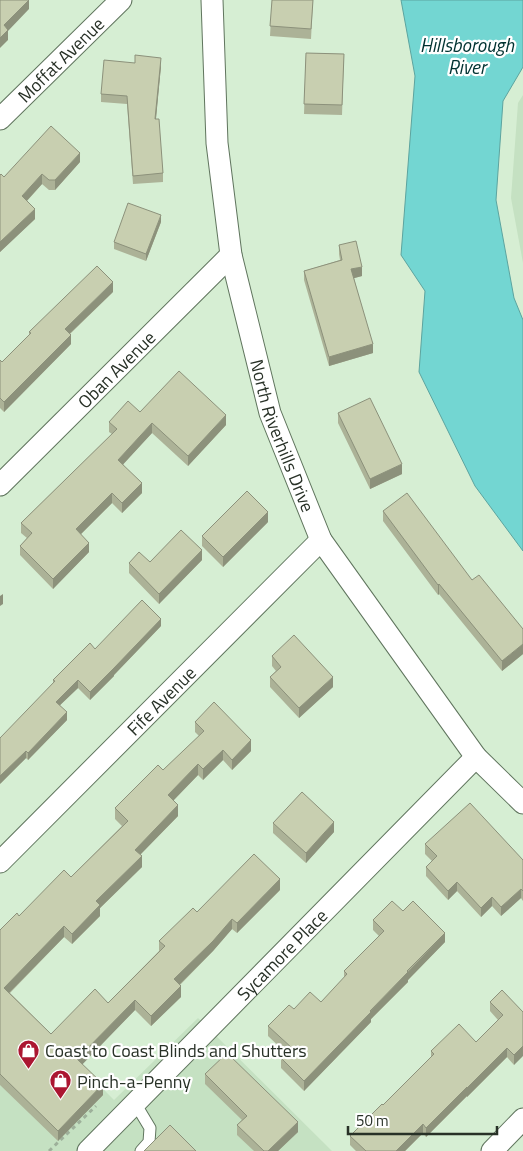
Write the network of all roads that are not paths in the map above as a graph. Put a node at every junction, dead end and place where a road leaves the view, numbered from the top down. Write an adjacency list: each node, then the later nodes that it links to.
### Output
1 (121, 0): 3 (street, Moffat Avenue)
2 (212, 0): 4 (street, North Riverhills Drive)
3 (0, 119)
4 (231, 255): 5 (street, Oban Avenue); 6 (street, North Riverhills Drive)
5 (0, 485)
6 (321, 540): 7 (street, North Riverhills Drive); 9 (street, Fife Avenue)
7 (476, 757): 8 (street, North Riverhills Drive); 10 (street, Sycamore Place)
8 (523, 803)
9 (0, 862)
10 (135, 1103): 12 (street, Sycamore Place); 13 (lane)
11 (523, 1119): 14 (street)
12 (88, 1151)
13 (142, 1151)
14 (492, 1151)

